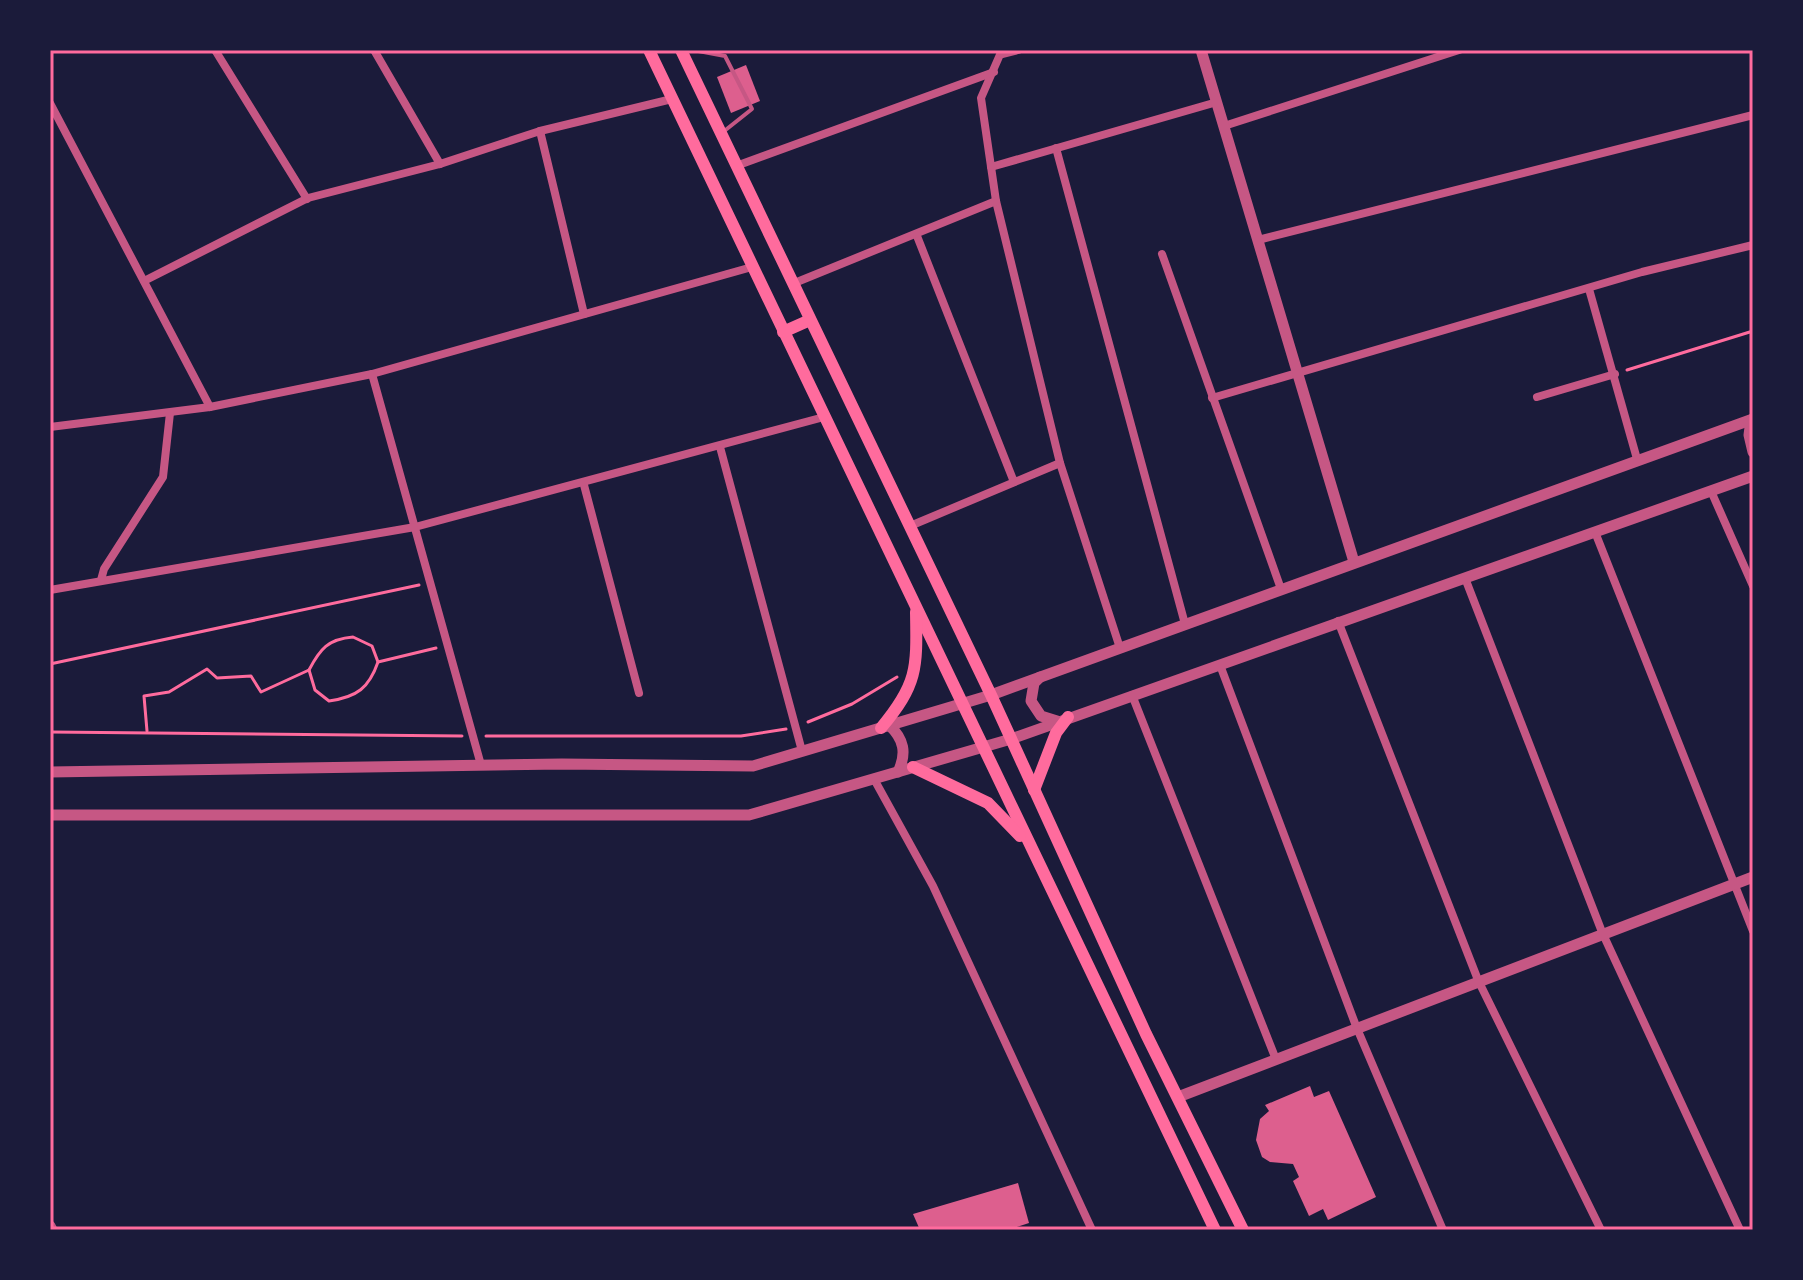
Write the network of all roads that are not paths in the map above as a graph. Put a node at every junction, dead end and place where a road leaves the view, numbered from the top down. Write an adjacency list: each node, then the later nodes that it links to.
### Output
1 (215, 50): 24 (street)
2 (374, 50): 21 (street)
3 (649, 50): 11 (main road)
4 (681, 50): 19 (main road)
5 (693, 50): 19 (lane)
6 (1018, 50): 9 (street)
7 (1201, 50): 12 (street)
8 (1459, 50): 16 (street)
9 (1002, 52): 10 (street)
10 (994, 72): 22 (street); 23 (street)
11 (672, 99): 18 (street); 30 (main road)
12 (1217, 102): 16 (street); 20 (street)
13 (50, 103): 15 (street)
14 (1753, 115): 27 (street)
15 (61, 123): 17 (street); 31 (street)
16 (1224, 126): 27 (street)
17 (50, 128)
18 (540, 131): 21 (street); 34 (street)
19 (721, 133): 22 (main road)
20 (1056, 148): 23 (street); 66 (street)
21 (440, 164): 24 (street)
22 (736, 166): 32 (main road)
23 (991, 167): 25 (street)
24 (307, 199): 31 (street)
25 (996, 201): 26 (street); 50 (street)
26 (917, 236): 32 (street); 52 (street)
27 (1258, 240): 37 (street)
28 (1753, 245): 33 (street)
29 (1162, 254): 41 (street)
30 (752, 267): 34 (street); 36 (main road)
31 (144, 281): 42 (street)
32 (792, 284): 35 (main road)
33 (1589, 289): 37 (street); 39 (street)
34 (584, 314): 38 (street)
35 (810, 320): 36 (main road); 55 (main road)
36 (783, 332): 44 (main road)
37 (1297, 372): 41 (street); 58 (street)
38 (372, 374): 42 (street); 56 (street)
39 (1615, 374): 40 (street); 49 (street)
40 (1537, 397)
41 (1212, 398): 62 (street)
42 (210, 407): 43 (street)
43 (170, 413): 46 (street); 60 (street)
44 (824, 417): 47 (street); 64 (main road)
45 (1752, 420): 48 (street); 49 (street)
46 (51, 425)
47 (720, 447): 53 (street); 78 (street)
48 (1753, 452)
49 (1637, 459): 58 (street)
50 (1060, 463): 52 (street); 67 (street)
51 (1753, 476): 54 (street)
52 (1014, 482): 55 (street)
53 (584, 485): 56 (street); 70 (street)
54 (1711, 491): 57 (street); 61 (street)
55 (910, 526): 71 (main road)
56 (415, 527): 60 (street); 79 (street)
57 (1595, 532): 59 (street); 88 (street)
58 (1354, 562): 62 (street)
59 (1465, 578): 65 (street); 90 (street)
60 (101, 580): 63 (street)
61 (1753, 586)
62 (1281, 589): 66 (street)
63 (50, 590)
64 (916, 605): 73 (main road); 75 (main road)
65 (1338, 621): 68 (street); 91 (street)
66 (1185, 624): 67 (street)
67 (1120, 648): 69 (street)
68 (1220, 665): 72 (street); 92 (street)
69 (1040, 676): 71 (street); 74 (street)
70 (639, 693)
71 (991, 695): 73 (street); 76 (main road)
72 (1132, 695): 74 (street); 93 (street)
73 (963, 703): 75 (street); 77 (main road)
74 (1064, 719): 76 (street); 84 (main road)
75 (885, 727): 78 (street); 82 (street)
76 (1011, 739): 77 (street); 84 (main road)
77 (983, 747): 80 (street); 86 (main road)
78 (802, 751): 79 (street)
79 (481, 765): 81 (street)
80 (913, 767): 82 (street); 86 (main road)
81 (50, 772)
82 (898, 772): 83 (street)
83 (874, 779): 85 (street); 95 (street)
84 (1034, 790): 94 (main road)
85 (50, 815)
86 (1029, 844): 96 (main road)
87 (1753, 877): 88 (street)
88 (1732, 885): 89 (street); 90 (street)
89 (1753, 931)
90 (1602, 932): 91 (street); 100 (street)
91 (1478, 980): 92 (street); 99 (street)
92 (1356, 1026): 93 (street); 98 (street)
93 (1275, 1057): 94 (street)
94 (1178, 1097): 97 (main road)
95 (1092, 1230)
96 (1215, 1230)
97 (1243, 1230)
98 (1443, 1230)
99 (1601, 1230)
100 (1740, 1230)

